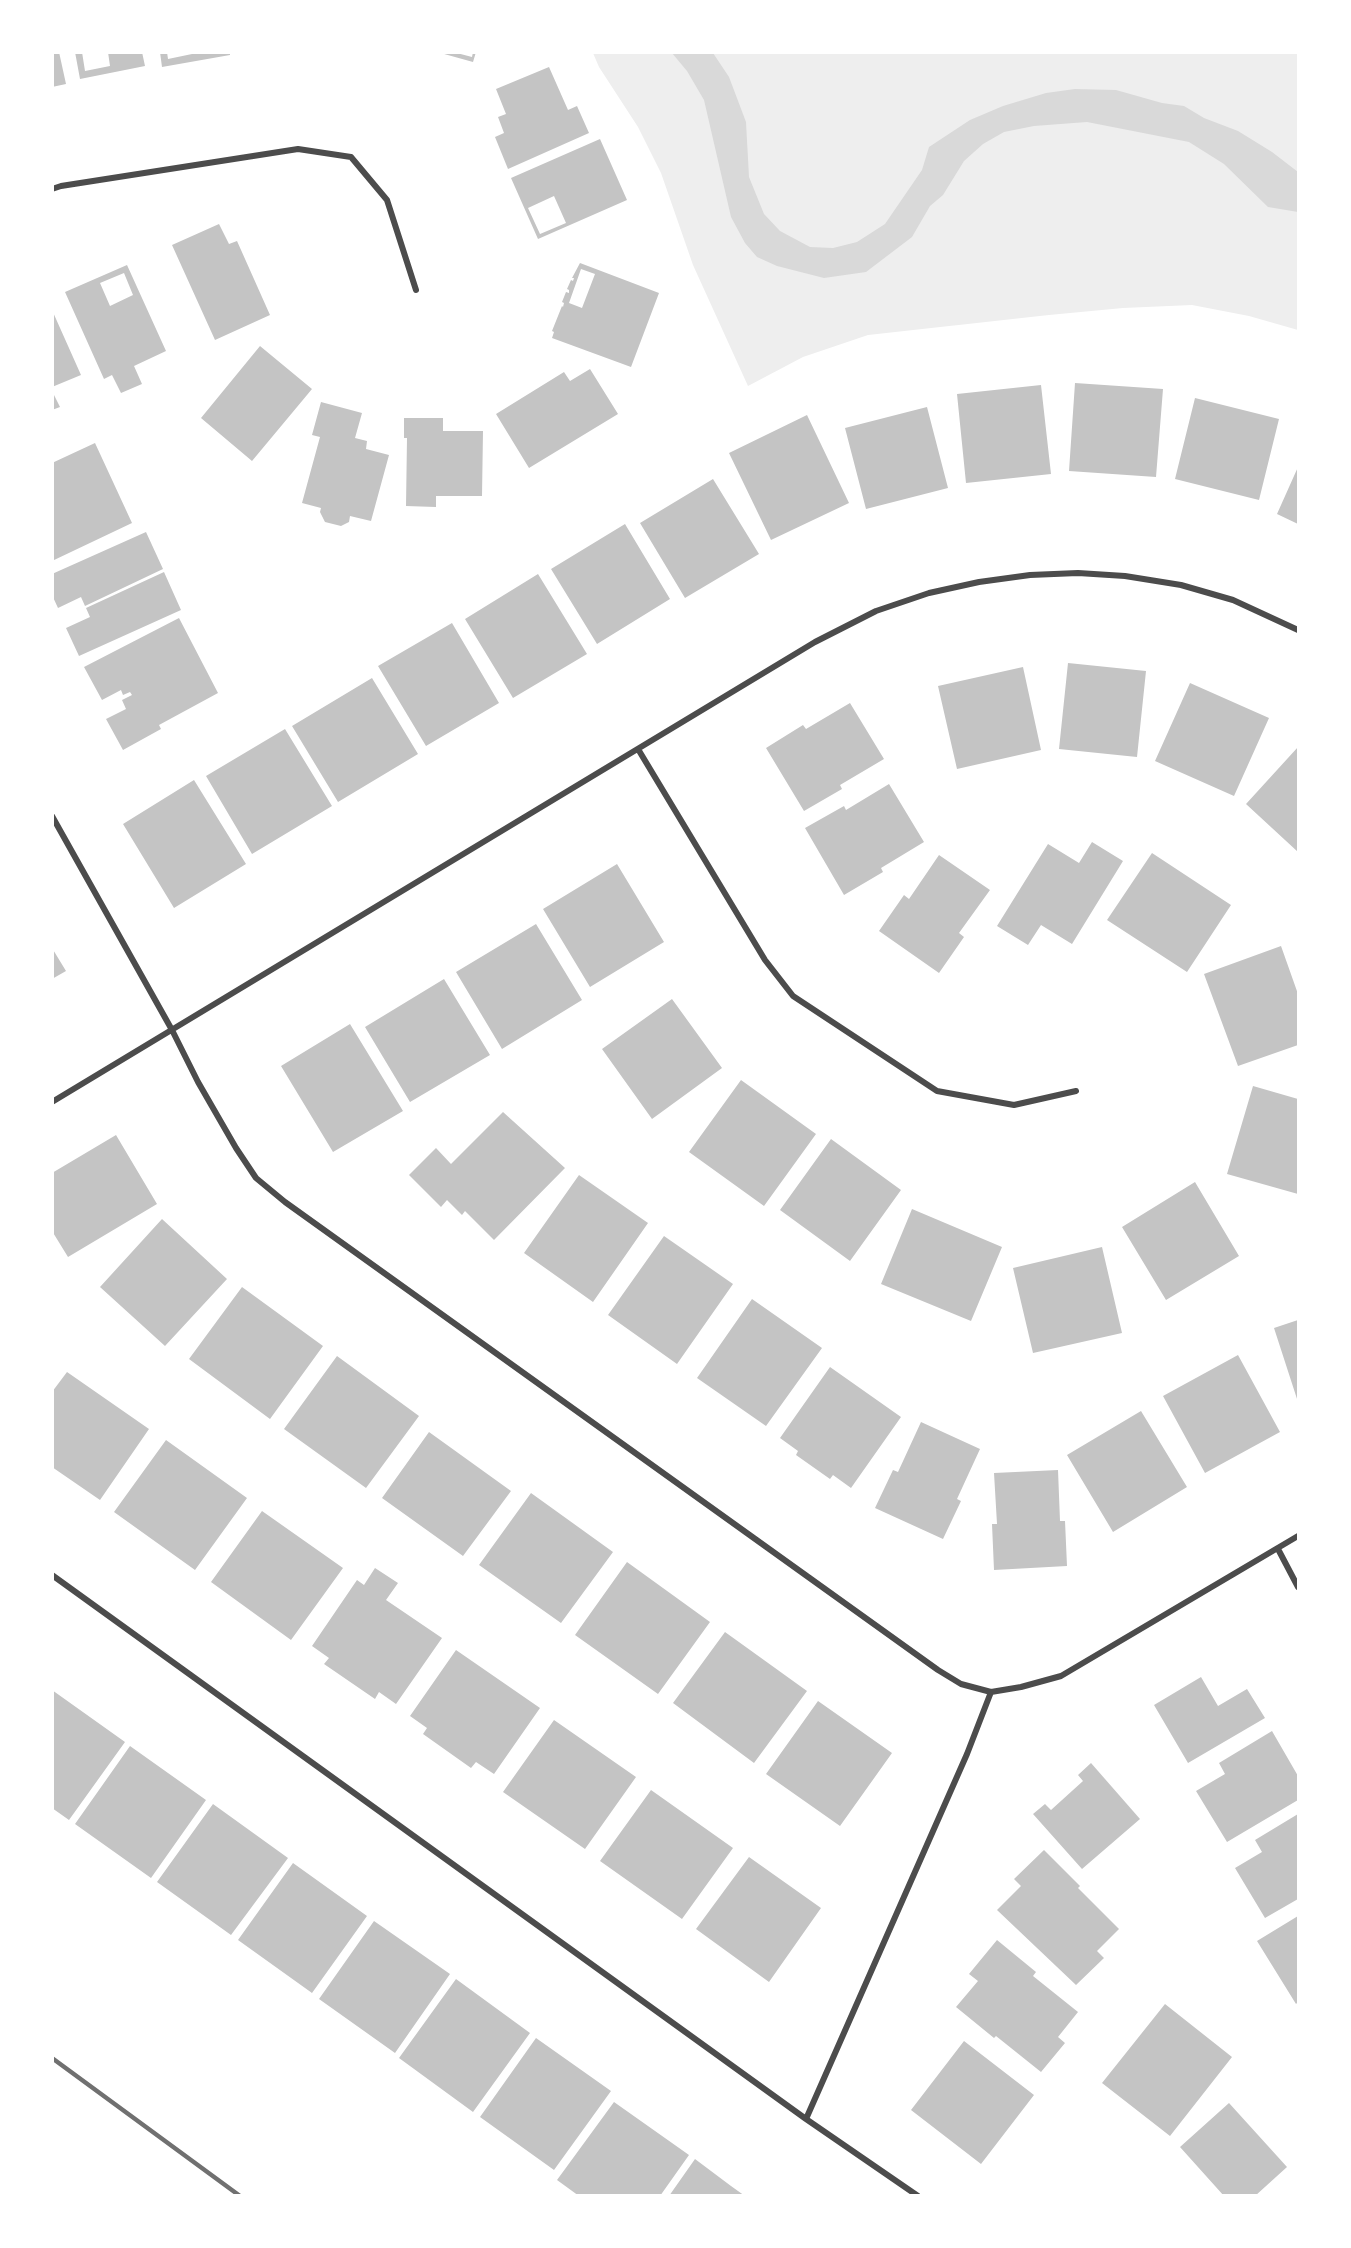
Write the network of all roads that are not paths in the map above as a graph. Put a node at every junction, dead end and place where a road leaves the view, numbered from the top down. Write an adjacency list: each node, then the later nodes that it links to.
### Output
1 (52, 189): 2 (street)
2 (416, 290)
3 (1299, 630): 4 (street)
4 (638, 749): 6 (street); 7 (street)
5 (52, 816): 6 (street)
6 (172, 1030): 8 (street); 13 (street)
7 (1076, 1091)
8 (52, 1102)
9 (1299, 1536): 10 (street)
10 (1278, 1549): 12 (street); 13 (street)
11 (52, 1575): 14 (street)
12 (1299, 1587)
13 (991, 1692): 14 (street)
14 (806, 2119): 15 (street)
15 (918, 2196)

